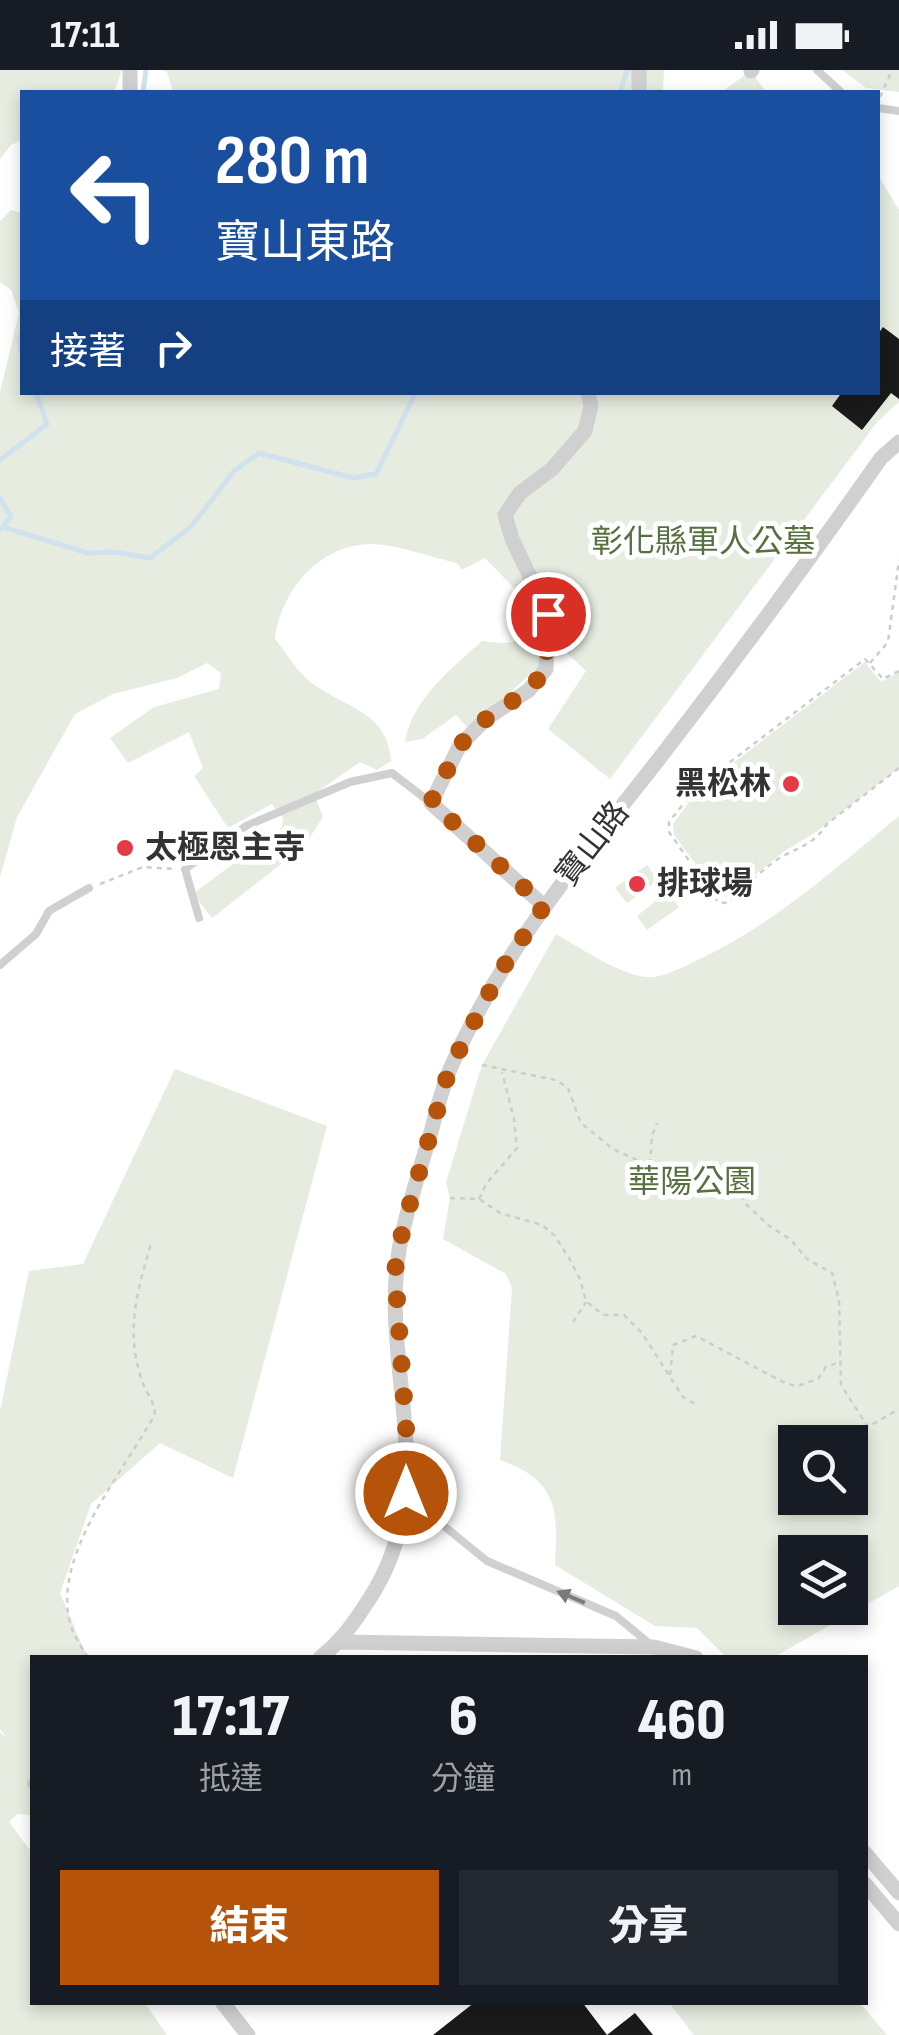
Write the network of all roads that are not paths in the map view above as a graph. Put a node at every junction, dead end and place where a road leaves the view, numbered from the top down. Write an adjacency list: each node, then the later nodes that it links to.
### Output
1 (817, 70): 2 (lane)
2 (839, 90)
3 (589, 395): 5 (street)
4 (899, 442): 7 (street, 寶山路)
5 (431, 802): 7 (street); 8 (lane)
6 (89, 888): 9 (lane)
7 (544, 906): 10 (street, 寶山路)
8 (199, 918)
9 (0, 966)
10 (404, 1516): 11 (street, 寶山路); 12 (lane, one-way to 10)
11 (340, 1642): 12 (street); 13 (street, 寶山路); 14 (street)
12 (660, 1652)
13 (324, 1655)
14 (351, 1655)
15 (868, 1856): 17 (street)
16 (868, 1888): 18 (street)
17 (899, 1892)
18 (899, 1924)
19 (224, 2005): 20 (street)
20 (248, 2035)

